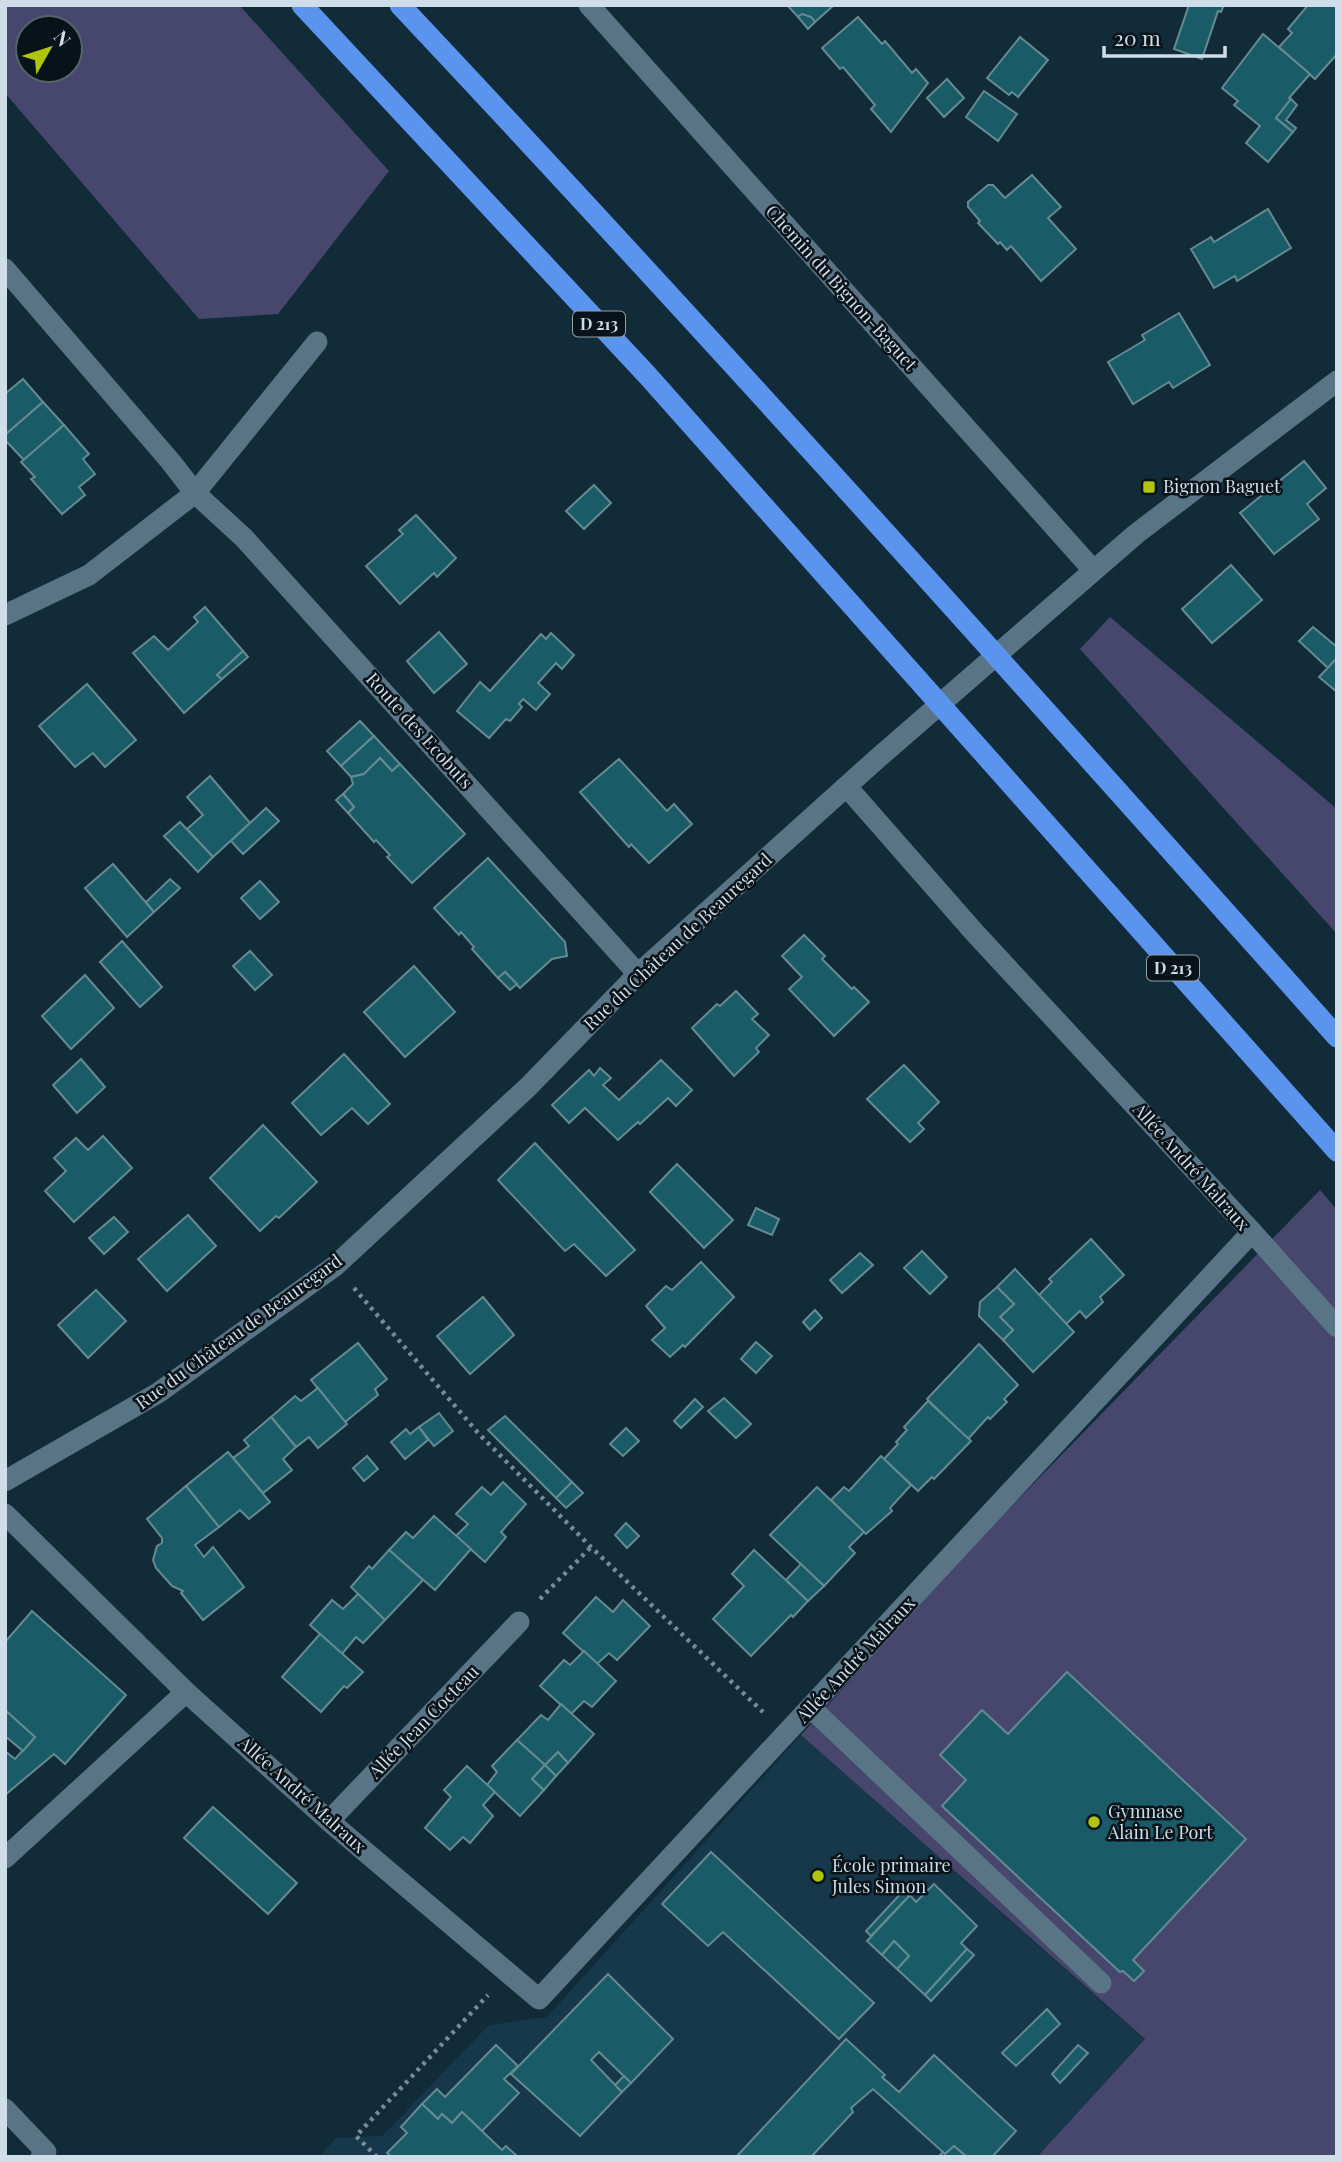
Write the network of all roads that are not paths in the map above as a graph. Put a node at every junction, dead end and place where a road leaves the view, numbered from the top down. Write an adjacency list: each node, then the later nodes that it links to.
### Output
1 (302, 5): 13 (highway, D 213)
2 (400, 5): 12 (highway)
3 (589, 5): 8 (street, Chemin du Bignon-Baguet)
4 (5, 269): 7 (street, Route des Ecobuts)
5 (317, 342): 7 (street)
6 (1337, 381): 8 (street, Rue du Château de Beauregard)
7 (195, 493): 9 (street); 11 (street, Route des Ecobuts)
8 (1093, 570): 10 (street, Rue du Château de Beauregard)
9 (5, 615)
10 (847, 787): 11 (street, Rue du Château de Beauregard); 14 (street, Allée André Malraux)
11 (638, 974): 16 (street, Rue du Château de Beauregard)
12 (1337, 1037)
13 (1337, 1151)
14 (1252, 1233): 15 (street); 20 (street, Allée André Malraux)
15 (1337, 1327)
16 (5, 1481)
17 (5, 1514): 19 (street, Allée André Malraux)
18 (519, 1622): 21 (street, Allée Jean Cocteau)
19 (186, 1692): 21 (street, Allée André Malraux); 22 (street)
20 (811, 1708): 21 (street, Allée André Malraux); 23 (street)
21 (329, 1821)
22 (5, 1858)
23 (1101, 1983)
24 (5, 2109): 25 (street)
25 (41, 2157)

